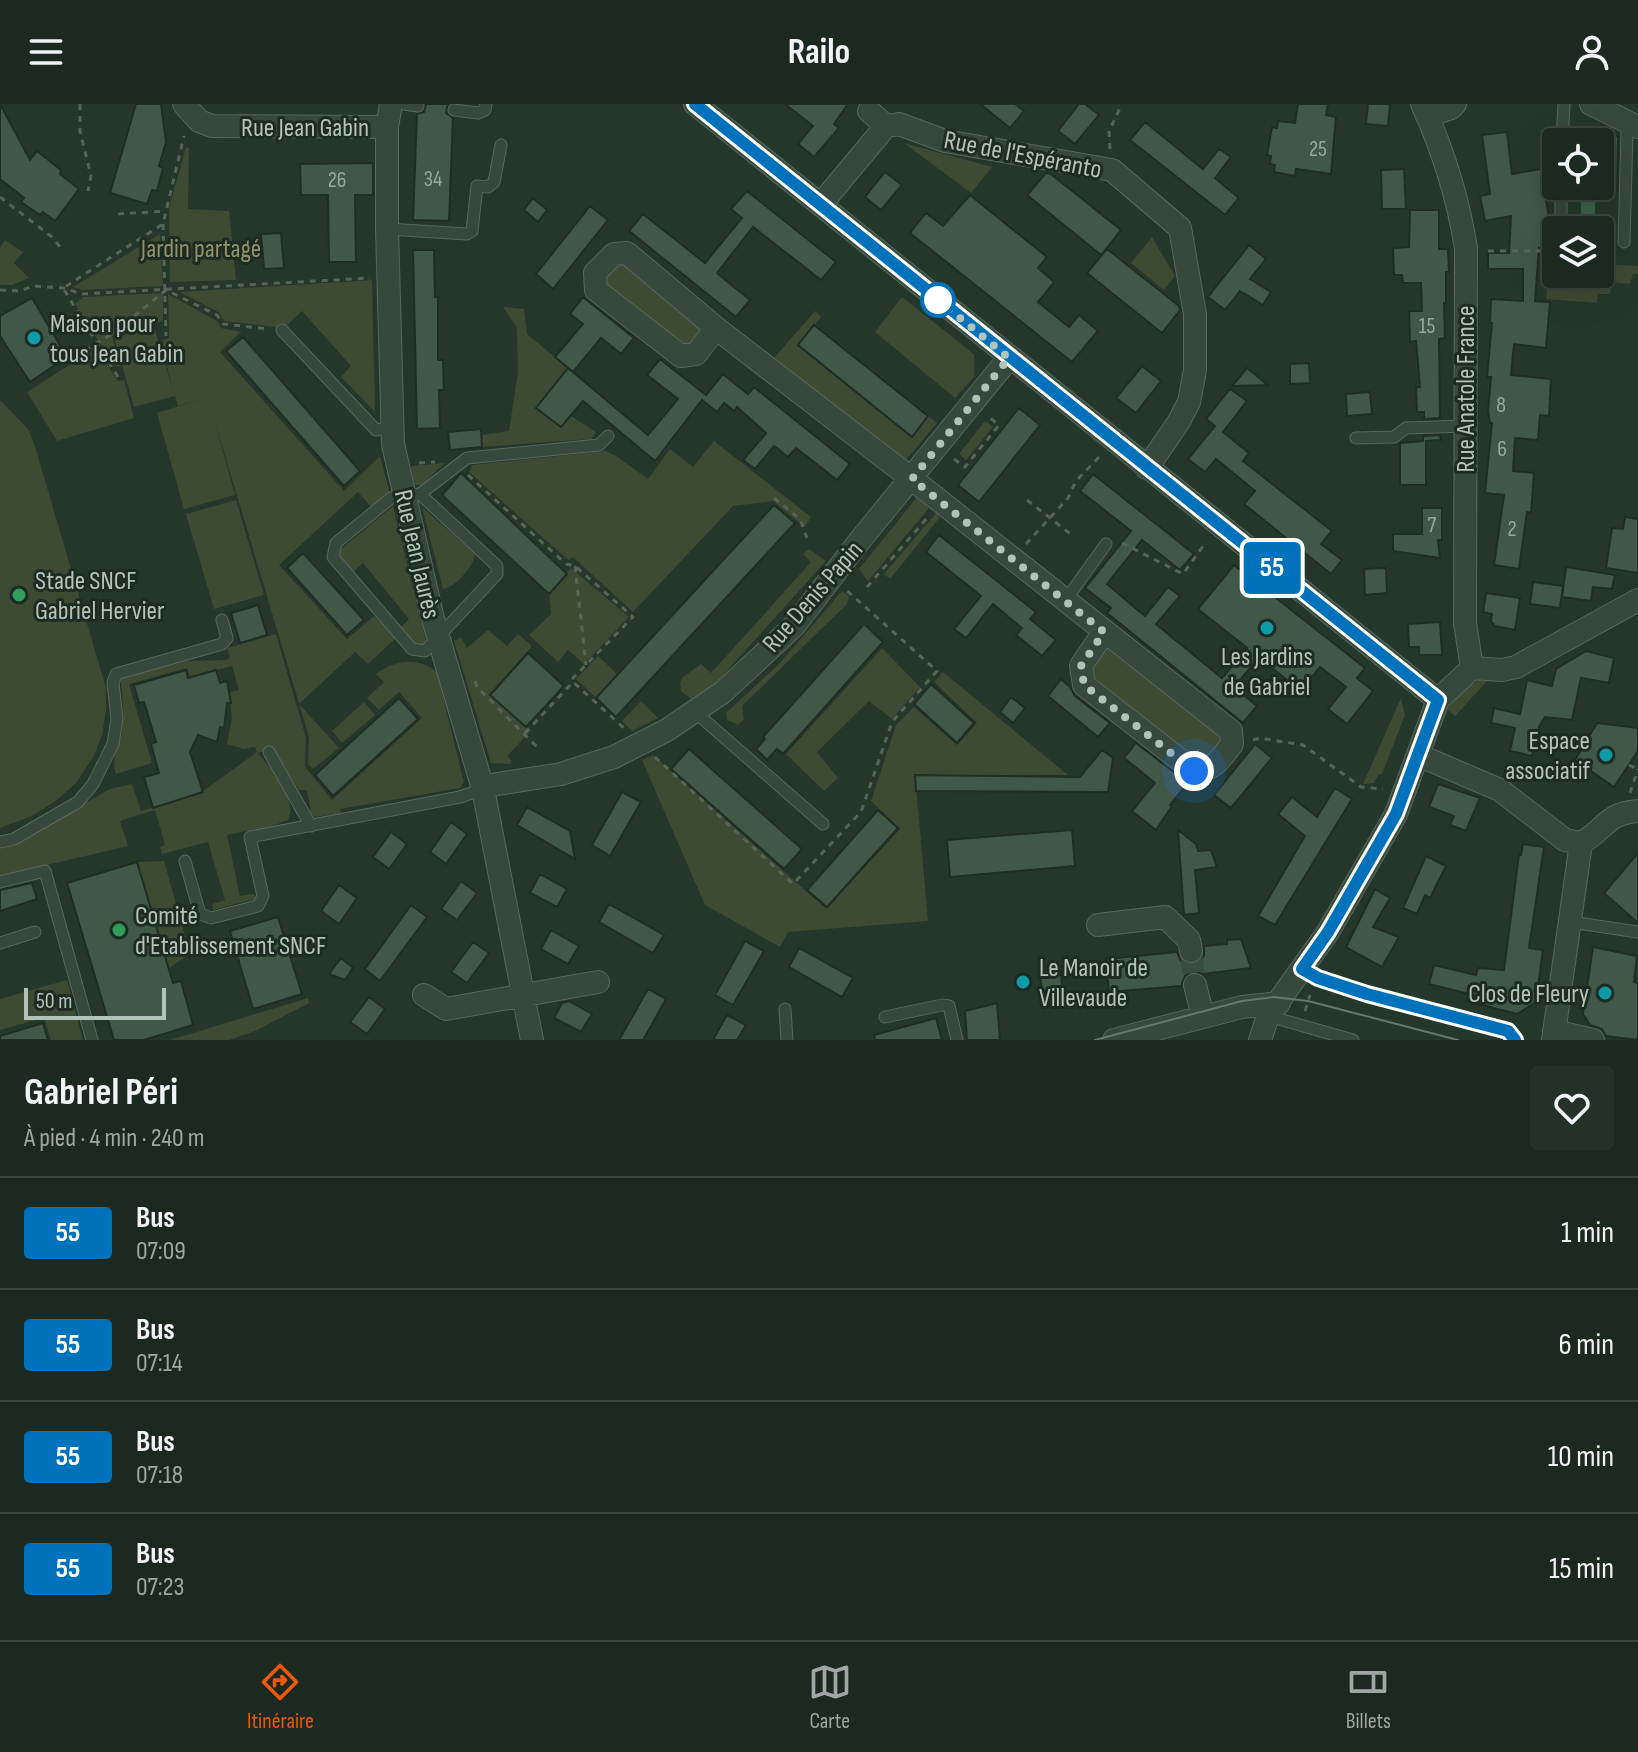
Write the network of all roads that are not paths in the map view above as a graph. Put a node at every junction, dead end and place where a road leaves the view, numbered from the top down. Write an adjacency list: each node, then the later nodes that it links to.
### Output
1 (391, 104): 15 (street, Rue Jean Jaurès)
2 (404, 104): 8 (lane)
3 (486, 104): 10 (lane)
4 (695, 104): 18 (street)
5 (1455, 104): 11 (street, Rue Anatole France)
6 (1564, 104): 16 (lane)
7 (1591, 104): 13 (street)
8 (418, 106)
9 (189, 110): 15 (street, Rue Jean Gabin)
10 (454, 110)
11 (1425, 110): 24 (street, Rue Anatole France)
12 (869, 111): 14 (street)
13 (1635, 125): 20 (lane)
14 (886, 126): 18 (street); 28 (street, Rue de l'Espéranto)
15 (387, 127): 19 (street, Rue Jean Jaurès)
16 (1563, 128)
17 (501, 145): 19 (lane)
18 (821, 204): 23 (street)
19 (387, 229): 25 (street, Rue Jean Jaurès)
20 (1624, 242)
21 (716, 328): 21 (street); 29 (street)
22 (282, 330): 25 (lane)
23 (1009, 358): 28 (street); 29 (street, Rue Denis Papin)
24 (1465, 426): 27 (lane); 37 (street, Rue Anatole France)
25 (392, 427): 30 (street, Rue Jean Jaurès)
26 (608, 436): 30 (lane)
27 (1356, 438)
28 (1147, 468): 38 (street)
29 (912, 479): 33 (street); 39 (street, Rue Denis Papin)
30 (412, 495): 36 (street, Rue Jean Jaurès); 36 (lane); 36 (lane)
31 (1106, 544): 33 (lane)
32 (1638, 600): 37 (street)
33 (1065, 601): 35 (street)
34 (222, 620): 46 (lane)
35 (1104, 632): 35 (street)
36 (439, 638): 42 (street, Rue Jean Jaurès)
37 (1472, 668): 38 (street)
38 (1438, 700): 41 (street)
39 (694, 711): 42 (street, Rue Denis Papin); 44 (lane)
40 (269, 752): 45 (lane)
41 (1418, 755): 47 (street); 56 (street)
42 (483, 789): 45 (lane); 60 (street, Rue Jean Jaurès)
43 (1634, 808): 47 (street)
44 (823, 824)
45 (311, 826): 48 (lane)
46 (0, 842)
47 (1581, 843): 50 (street)
48 (185, 861)
49 (0, 882): 67 (lane)
50 (1571, 922): 53 (lane); 66 (street)
51 (1098, 925): 55 (street)
52 (35, 932): 54 (lane)
53 (1638, 932)
54 (0, 943)
55 (1191, 951)
56 (1307, 978): 62 (street); 74 (lane)
57 (598, 982): 60 (street)
58 (1195, 985): 64 (street)
59 (424, 995): 60 (street)
60 (523, 995): 68 (street, Rue Jean Jaurès)
61 (785, 1009): 69 (lane)
62 (1273, 1009): 64 (street); 72 (street); 73 (lane)
63 (885, 1017): 70 (lane)
64 (1203, 1017): 65 (street)
65 (1167, 1032): 71 (street)
66 (1554, 1035): 75 (street)
67 (92, 1040)
68 (532, 1040)
69 (787, 1040)
70 (957, 1040)
71 (1114, 1040)
72 (1260, 1040)
73 (1353, 1040)
74 (1515, 1040)
75 (1593, 1040)

